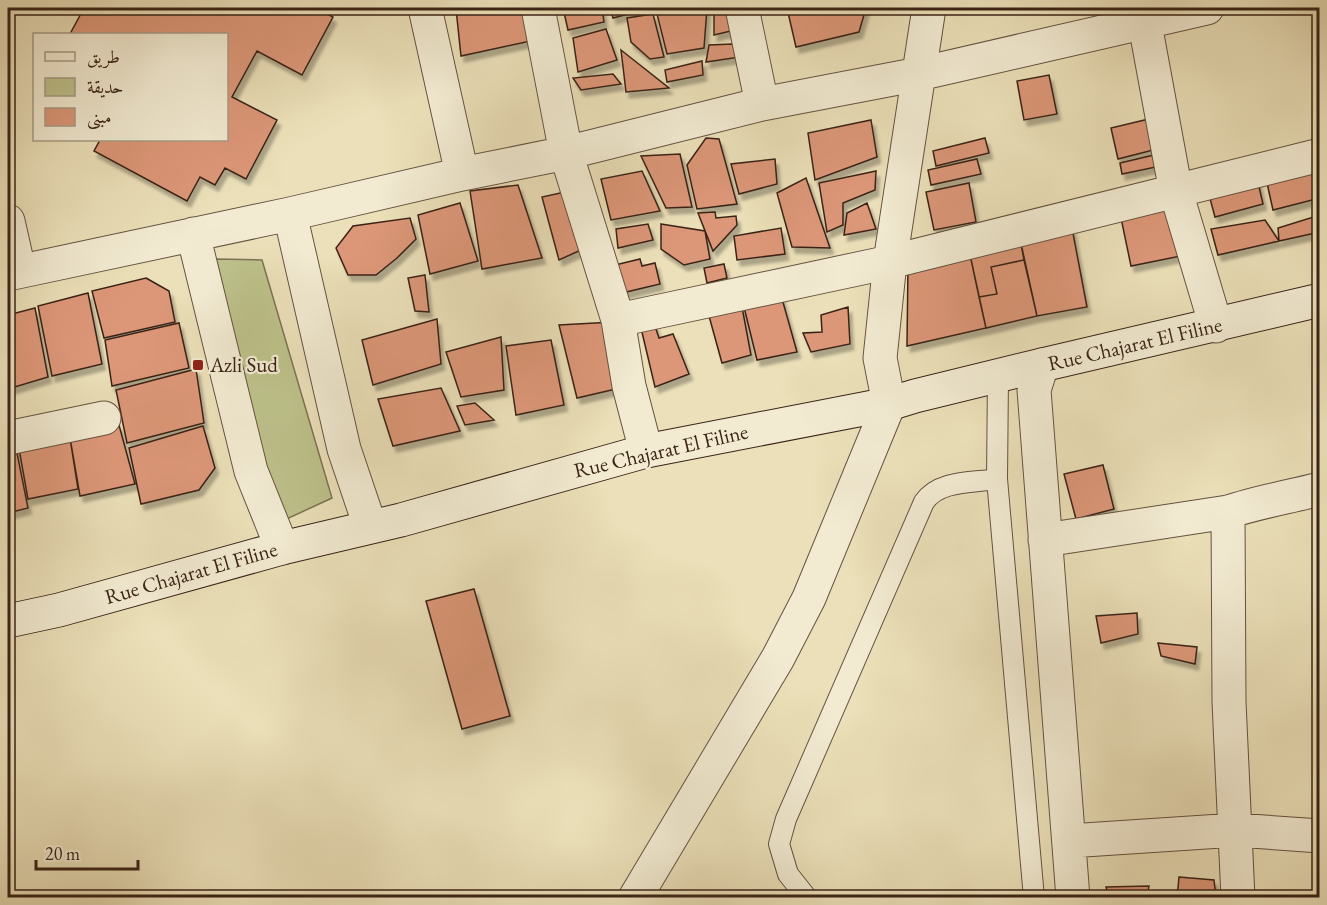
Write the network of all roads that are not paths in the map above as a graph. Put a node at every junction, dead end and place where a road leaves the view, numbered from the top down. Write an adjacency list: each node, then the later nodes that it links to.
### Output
1 (425, 8): 11 (street)
2 (538, 8): 9 (street)
3 (742, 8): 8 (street)
4 (929, 8): 7 (street)
5 (1207, 8): 6 (street)
6 (1143, 14): 7 (street); 12 (street)
7 (919, 74): 8 (street); 16 (street)
8 (762, 104): 9 (street)
9 (566, 153): 11 (street); 19 (street)
10 (1320, 155): 12 (street)
11 (462, 174): 13 (street)
12 (1176, 192): 16 (street); 20 (street)
13 (290, 214): 15 (street); 30 (street)
14 (8, 221): 17 (street)
15 (193, 234): 17 (street); 32 (street)
16 (890, 262): 19 (street); 23 (street)
17 (13, 272)
18 (1320, 300): 20 (street, Rue Chajarat El Filine)
19 (618, 320): 26 (street)
20 (1216, 326): 21 (street, Rue Chajarat El Filine)
21 (1042, 365): 22 (street, Rue Chajarat El Filine); 31 (street)
22 (998, 376): 23 (street, Rue Chajarat El Filine); 27 (lane)
23 (889, 404): 26 (street, Rue Chajarat El Filine); 37 (street)
24 (104, 418): 25 (street)
25 (8, 438)
26 (646, 451): 30 (street, Rue Chajarat El Filine)
27 (997, 479): 38 (lane); 39 (lane)
28 (1320, 489): 29 (street)
29 (1228, 512): 31 (street); 34 (street)
30 (370, 526): 32 (street, Rue Chajarat El Filine)
31 (1045, 540): 36 (street)
32 (282, 548): 33 (street, Rue Chajarat El Filine)
33 (8, 621)
34 (1236, 830): 35 (street); 36 (street); 41 (street)
35 (1320, 836)
36 (1069, 841): 40 (street)
37 (634, 897)
38 (807, 897)
39 (1034, 897)
40 (1072, 897)
41 (1238, 897)

